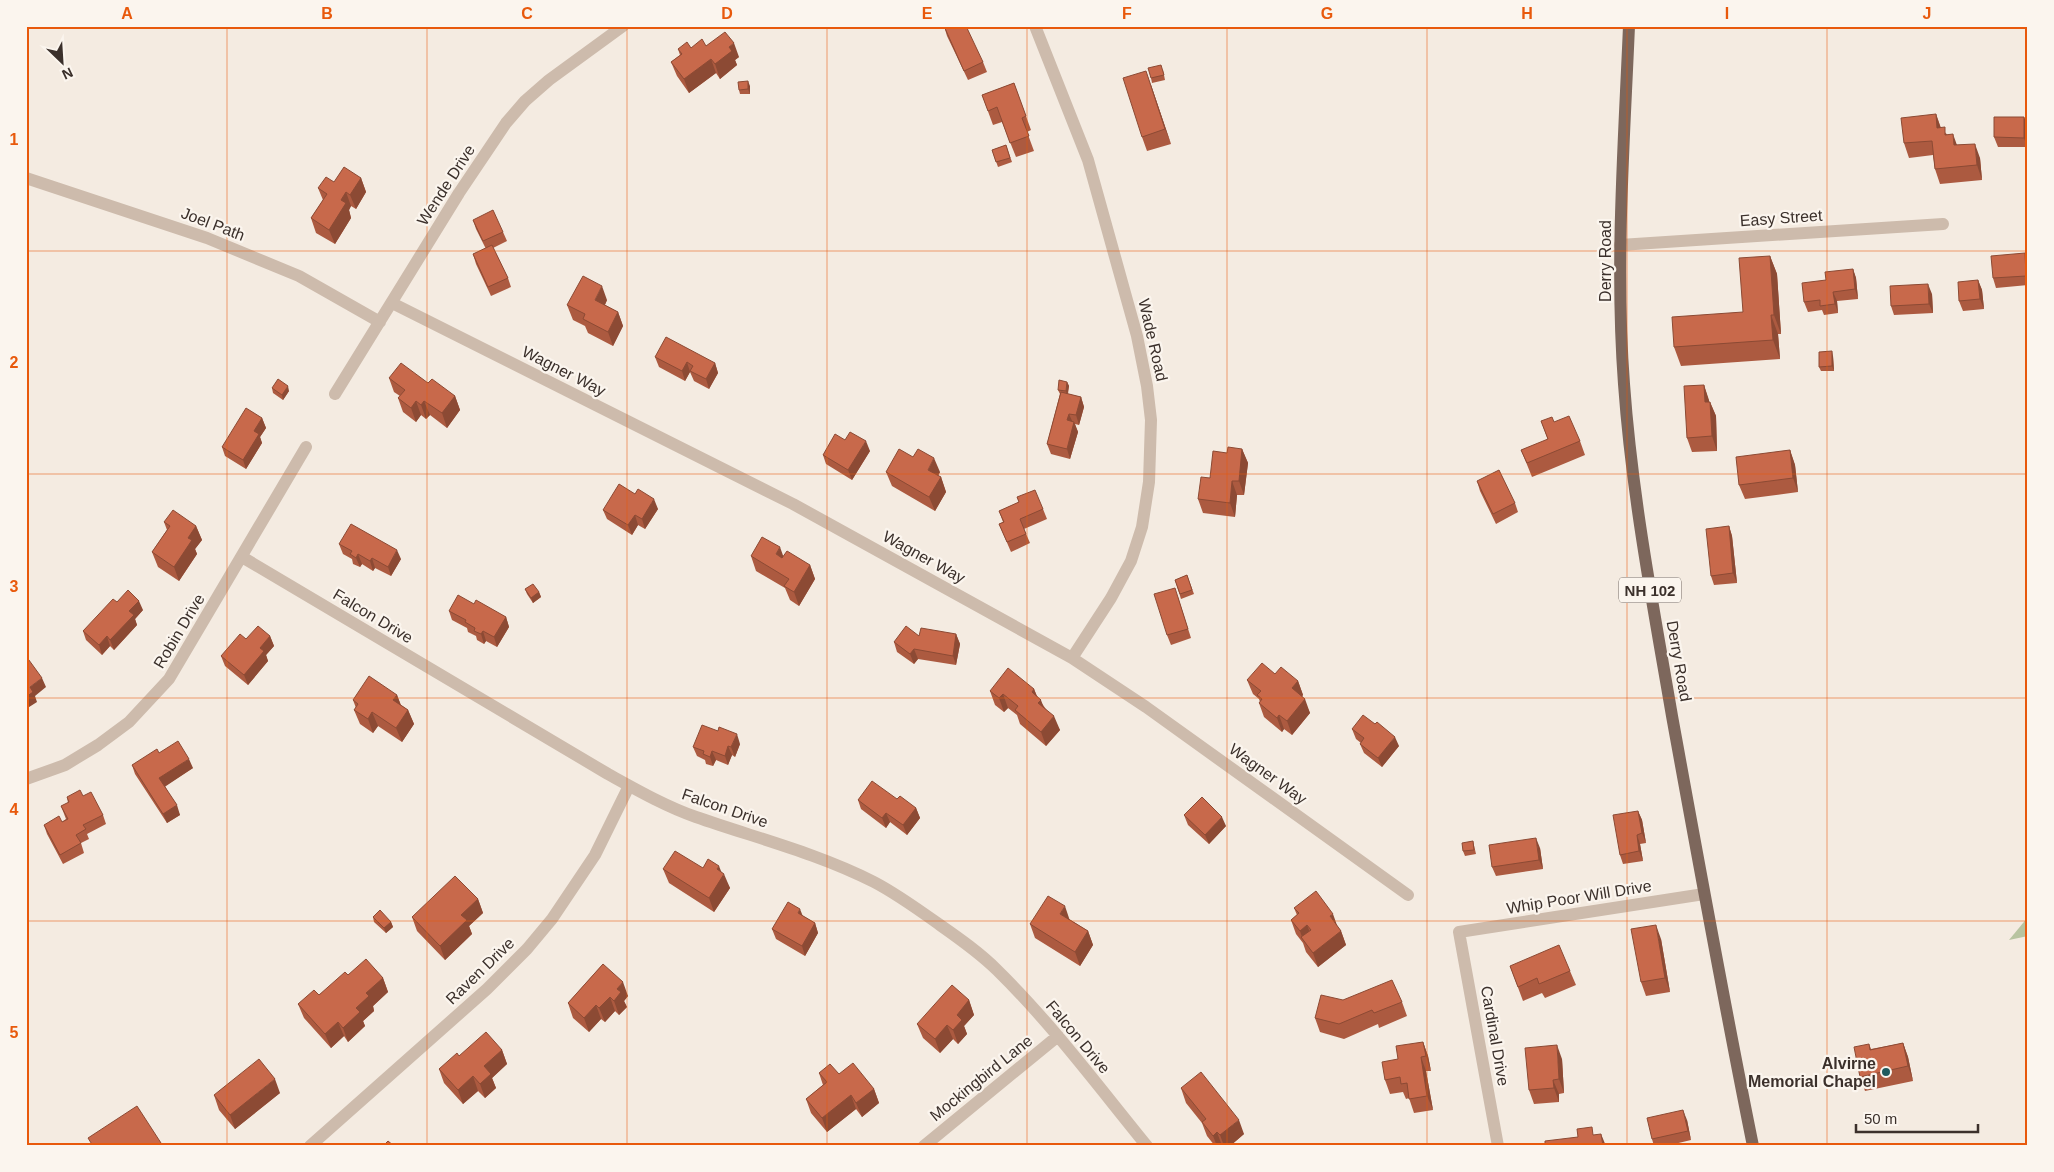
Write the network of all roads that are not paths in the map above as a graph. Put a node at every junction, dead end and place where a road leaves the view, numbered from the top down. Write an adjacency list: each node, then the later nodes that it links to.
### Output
1 (622, 26): 7 (street, Wende Drive)
2 (1035, 26): 12 (street, Wade Road)
3 (1630, 26): 6 (main road, Derry Road / NH 102)
4 (26, 178): 8 (street, Joel Path)
5 (1943, 224): 6 (street, Easy Street)
6 (1620, 245): 16 (main road, Derry Road / NH 102)
7 (392, 303): 8 (street, Wende Drive); 12 (street, Wagner Way)
8 (380, 322): 9 (street, Wende Drive)
9 (335, 394)
10 (306, 447): 11 (street, Robin Drive)
11 (242, 558): 13 (street, Robin Drive); 14 (street, Falcon Drive)
12 (1072, 658): 15 (street, Wagner Way)
13 (26, 779)
14 (630, 786): 18 (street, Falcon Drive); 19 (street, Raven Drive)
15 (1408, 894)
16 (1704, 894): 17 (street, Whip Poor Will Drive); 23 (main road, Derry Road / NH 102)
17 (1459, 932): 22 (street, Cardinal Drive)
18 (1058, 1036): 20 (street, Mockingbird Lane); 21 (street, Falcon Drive)
19 (310, 1146)
20 (924, 1146)
21 (1147, 1146)
22 (1498, 1146)
23 (1753, 1146)

